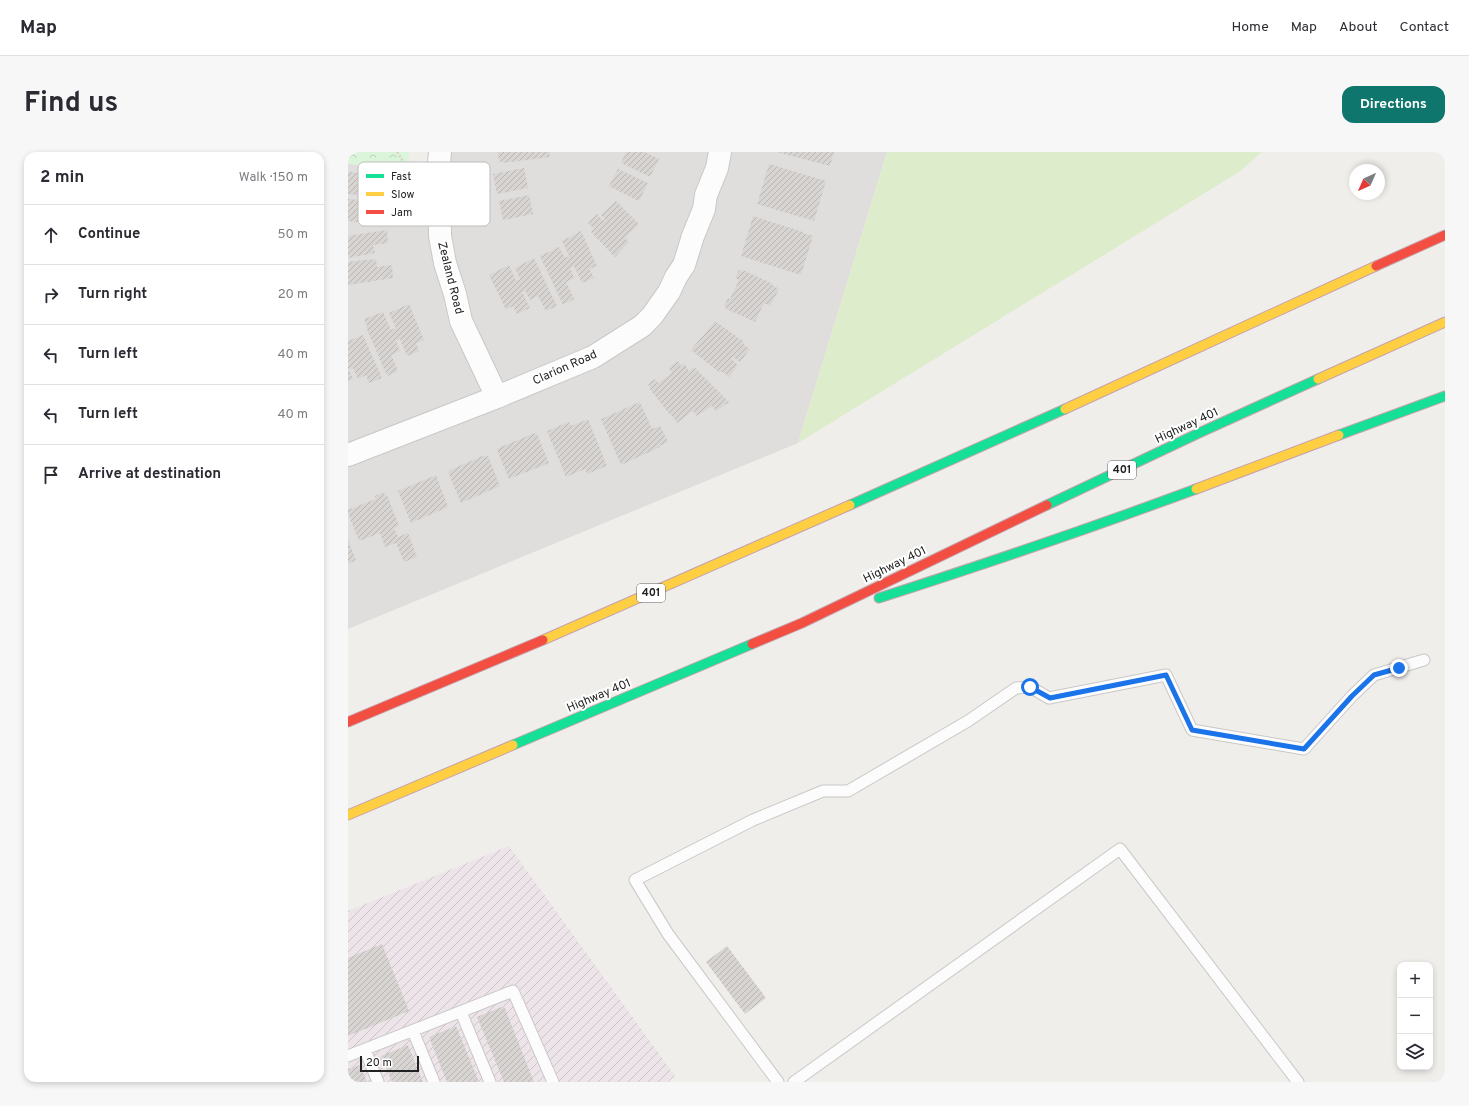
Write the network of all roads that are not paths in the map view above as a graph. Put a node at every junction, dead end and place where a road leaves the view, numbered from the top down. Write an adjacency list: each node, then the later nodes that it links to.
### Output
1 (720, 152): 6 (street, Clarion Road)
2 (440, 226): 6 (street, Zealand Road)
3 (1445, 235): 10 (highway, 401)
4 (1445, 322): 8 (highway, Highway 401 / 401)
5 (1445, 396): 8 (highway)
6 (497, 397): 7 (street, Clarion Road)
7 (348, 455)
8 (802, 623): 11 (highway, Highway 401 / 401)
9 (1424, 660): 20 (lane)
10 (348, 722)
11 (348, 815)
12 (461, 1012): 13 (lane); 18 (lane); 19 (lane)
13 (413, 1031): 14 (lane); 17 (lane)
14 (365, 1050): 15 (lane); 16 (lane)
15 (348, 1056)
16 (378, 1082)
17 (434, 1082)
18 (490, 1082)
19 (553, 1082)
20 (778, 1082)
21 (794, 1082): 22 (lane)
22 (1298, 1082)

